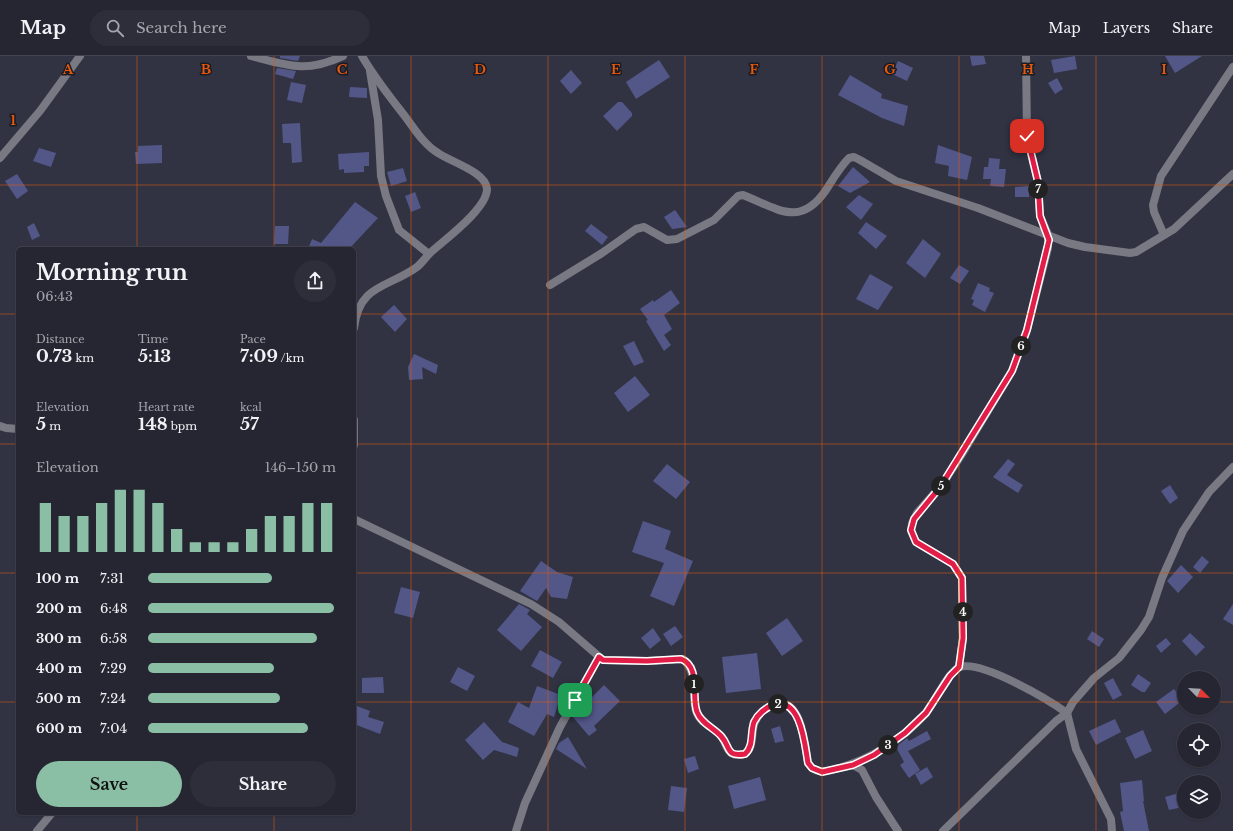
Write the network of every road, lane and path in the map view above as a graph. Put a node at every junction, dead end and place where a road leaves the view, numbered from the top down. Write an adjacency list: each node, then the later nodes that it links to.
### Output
1 (80, 56): 8 (street)
2 (252, 56): 3 (street)
3 (343, 56)
4 (362, 56): 7 (street)
5 (1026, 56): 10 (street)
6 (1233, 67): 11 (street)
7 (369, 69): 12 (street); 12 (street)
8 (0, 158)
9 (1233, 174): 11 (street)
10 (1048, 234): 11 (street); 13 (street); 20 (street)
11 (1164, 235)
12 (429, 254): 14 (street)
13 (550, 285)
14 (356, 315)
15 (0, 426): 16 (street)
16 (16, 429)
17 (1233, 466): 21 (street)
18 (356, 520): 19 (street)
19 (599, 657): 22 (street); 25 (street)
20 (959, 667): 21 (street); 22 (street)
21 (1067, 713): 27 (street); 28 (street)
22 (853, 765): 26 (street)
23 (50, 815): 24 (street)
24 (37, 831)
25 (516, 831)
26 (898, 831)
27 (943, 831)
28 (1112, 831)

